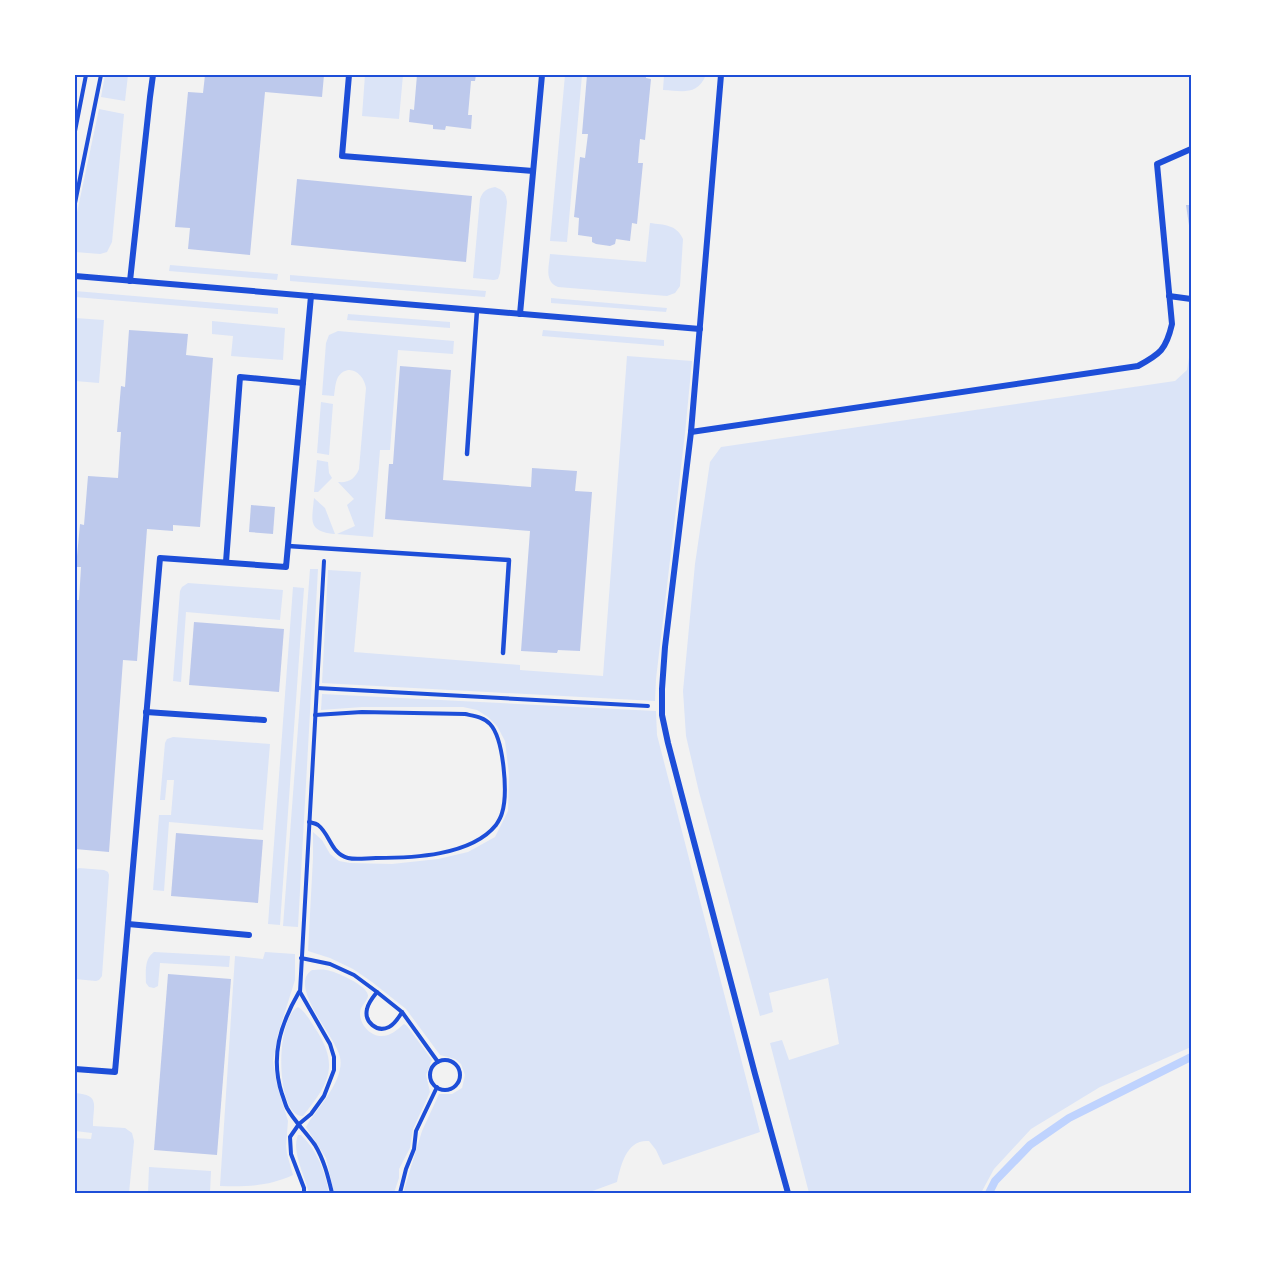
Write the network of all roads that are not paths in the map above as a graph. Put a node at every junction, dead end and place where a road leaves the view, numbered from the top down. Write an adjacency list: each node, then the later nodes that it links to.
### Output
1 (153, 75): 8 (street)
2 (349, 75): 6 (street)
3 (542, 75): 6 (street)
4 (721, 75): 14 (street)
5 (1191, 149): 10 (street)
6 (533, 171): 13 (street)
7 (75, 276): 8 (street)
8 (130, 281): 9 (street)
9 (311, 296): 12 (street); 15 (street)
10 (1169, 296): 11 (street); 16 (street)
11 (1191, 299)
12 (477, 310): 13 (street); 17 (lane)
13 (520, 314): 14 (street)
14 (700, 329): 16 (street)
15 (303, 383): 18 (street); 19 (street)
16 (692, 432): 26 (street)
17 (466, 454)
18 (288, 546): 19 (street); 20 (lane)
19 (226, 562): 21 (street)
20 (503, 653)
21 (146, 712): 22 (street); 23 (street)
22 (264, 720)
23 (128, 924): 24 (street); 25 (street)
24 (249, 935)
25 (75, 1069)
26 (788, 1193)

